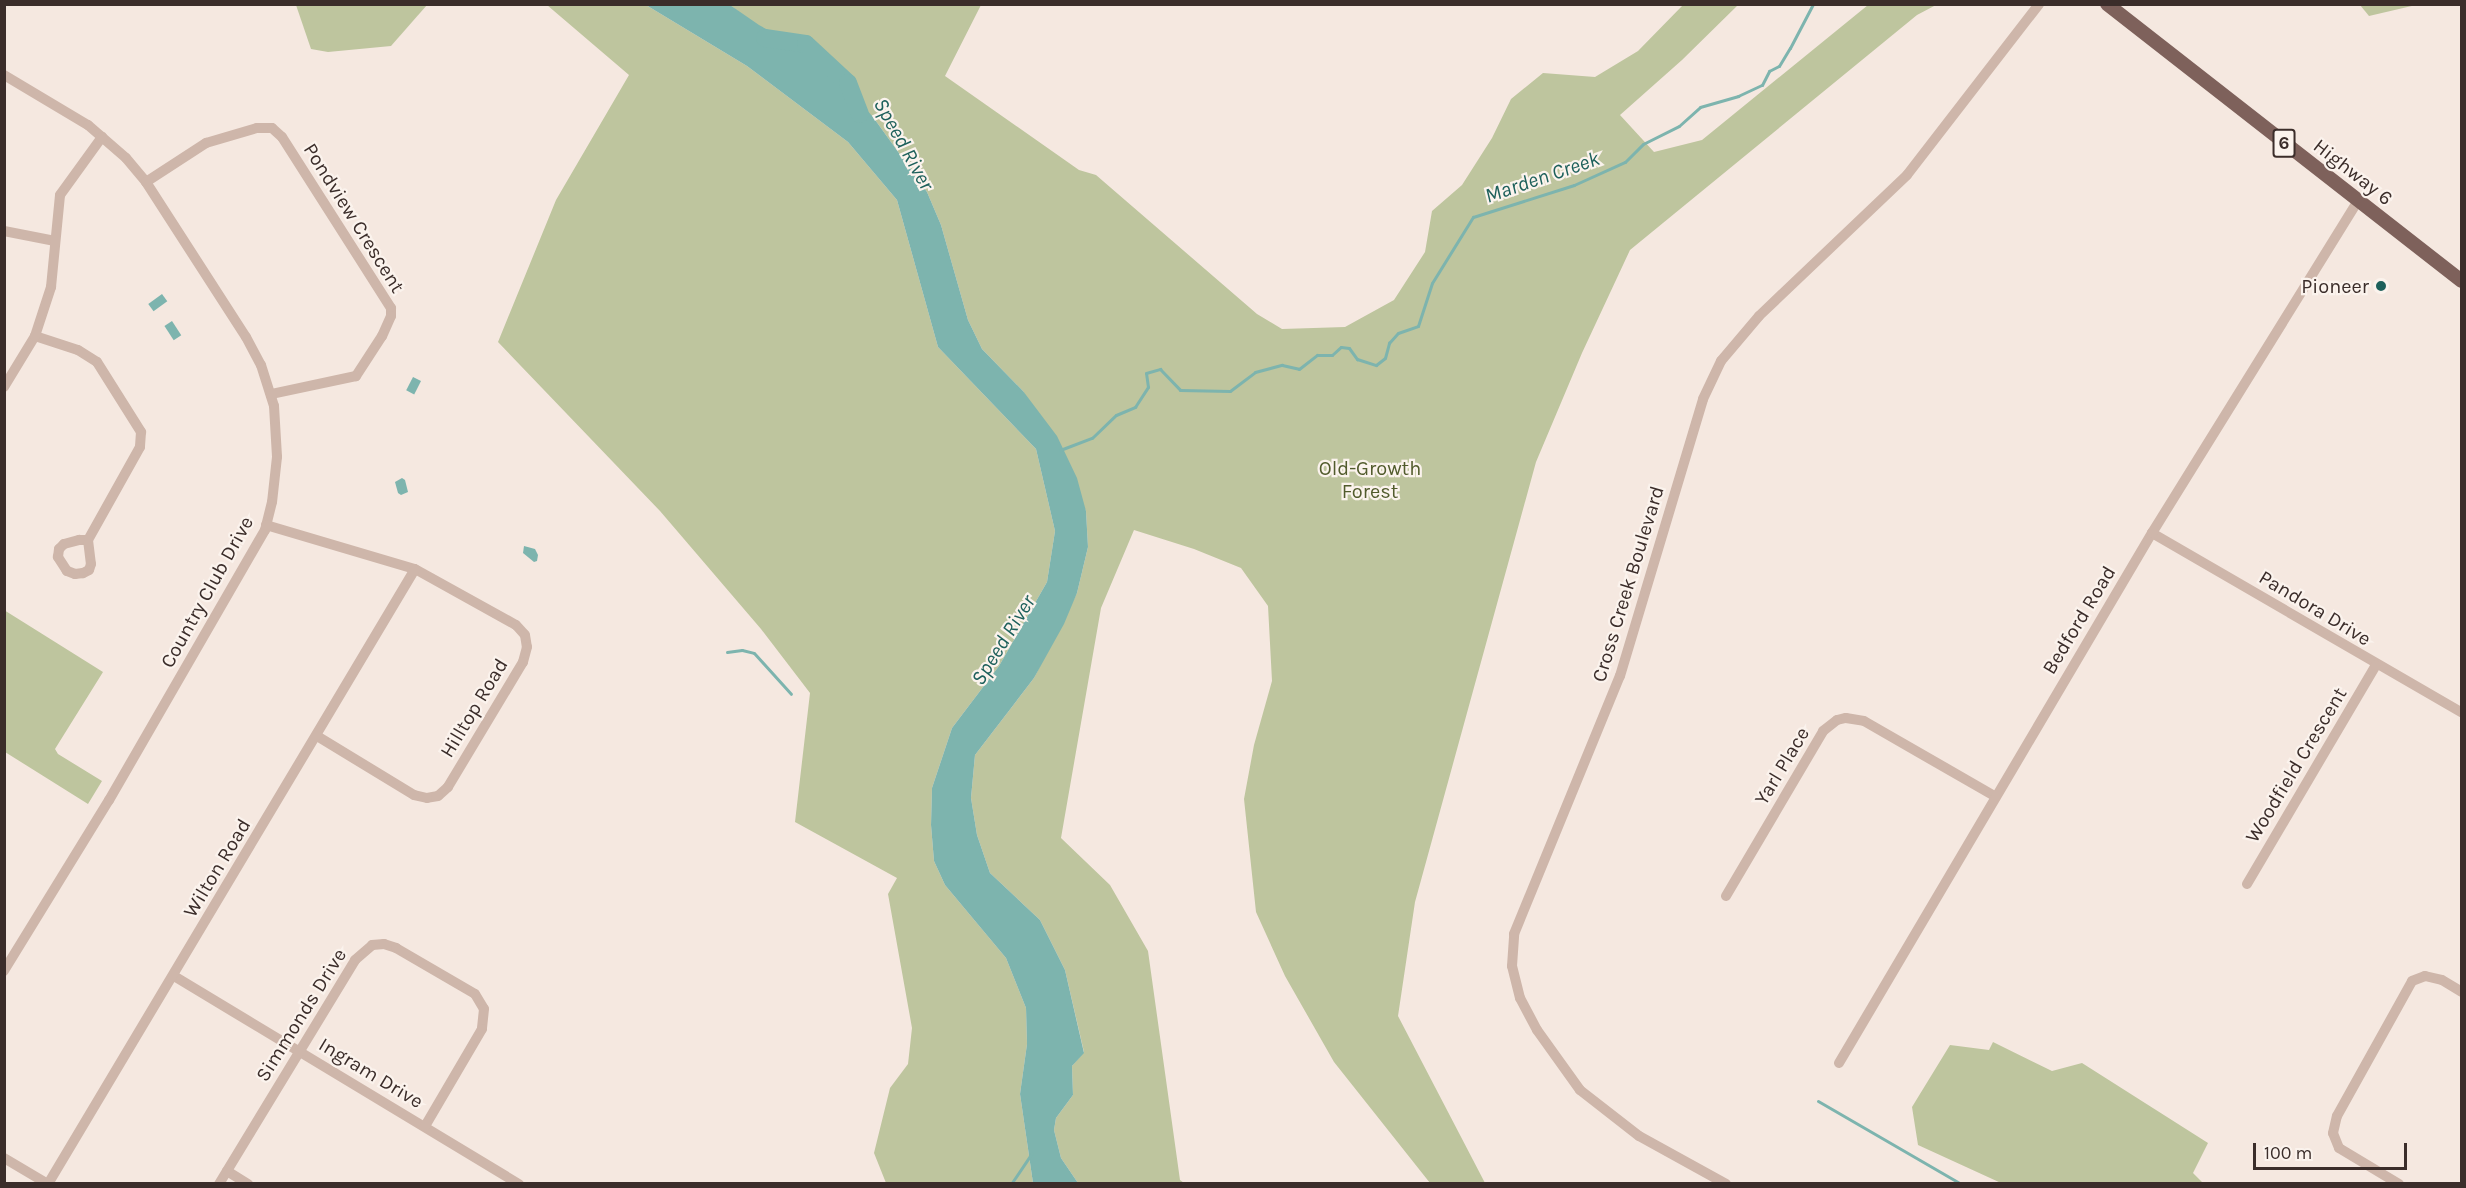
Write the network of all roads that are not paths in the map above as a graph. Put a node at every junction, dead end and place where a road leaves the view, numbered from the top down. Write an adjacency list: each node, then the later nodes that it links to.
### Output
1 (2039, 4): 35 (street, Cross Creek Boulevard)
2 (2107, 4): 6 (main road, Highway 6 / 6)
3 (4, 75): 4 (street, Country Club Drive)
4 (102, 137): 5 (street, Country Club Drive); 8 (street)
5 (146, 182): 12 (street, Country Club Drive); 12 (street, Pondview Crescent)
6 (2358, 201): 9 (main road, Highway 6 / 6); 14 (street, Bedford Road)
7 (4, 231): 8 (street)
8 (55, 241): 10 (street)
9 (2462, 281)
10 (35, 336): 11 (street); 15 (street)
11 (4, 387)
12 (271, 394): 13 (street, Country Club Drive)
13 (266, 525): 16 (street, Hilltop Road); 23 (street, Country Club Drive)
14 (2152, 533): 17 (street, Pandora Drive); 20 (street, Bedford Road)
15 (88, 540)
16 (415, 570): 19 (street, Wilton Road); 19 (street, Hilltop Road)
17 (2376, 665): 18 (street, Pandora Drive); 21 (street, Woodfield Crescent)
18 (2462, 712)
19 (317, 736): 24 (street, Wilton Road)
20 (1996, 797): 22 (street, Yarl Place); 27 (street, Bedford Road)
21 (2247, 884)
22 (1726, 896)
23 (4, 971)
24 (174, 976): 26 (street, Ingram Drive); 31 (street, Wilton Road)
25 (2462, 992): 36 (street)
26 (300, 1052): 28 (street, Ingram Drive); 28 (street, Simmonds Drive); 30 (street, Simmonds Drive)
27 (1839, 1063)
28 (425, 1126): 34 (street, Ingram Drive)
29 (4, 1158): 31 (street)
30 (227, 1171): 32 (street, Simmonds Drive); 33 (street)
31 (48, 1184)
32 (219, 1184)
33 (248, 1184)
34 (519, 1184)
35 (1726, 1184)
36 (2399, 1184)

